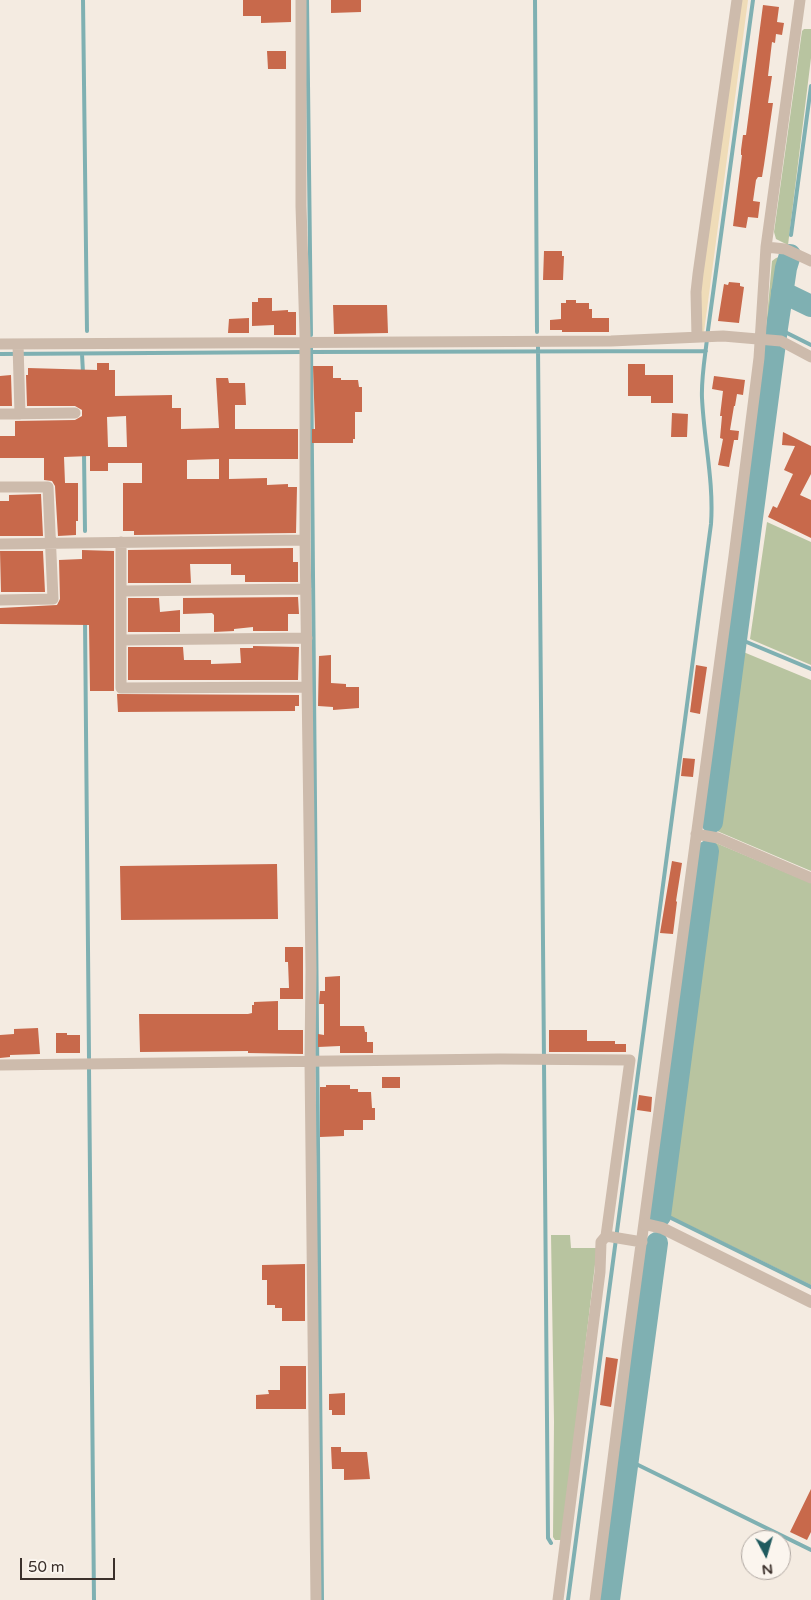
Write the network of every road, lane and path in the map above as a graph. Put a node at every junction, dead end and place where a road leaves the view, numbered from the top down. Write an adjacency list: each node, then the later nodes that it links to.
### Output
1 (301, 0): 9 (street)
2 (737, 0): 6 (street)
3 (800, 0): 4 (street)
4 (766, 247): 5 (street); 7 (street)
5 (811, 261)
6 (704, 337): 7 (street); 9 (street)
7 (770, 340): 11 (street); 26 (street)
8 (0, 344): 10 (street)
9 (304, 348): 10 (street); 16 (street)
10 (18, 351): 14 (street)
11 (811, 357)
12 (75, 413): 14 (street)
13 (0, 414): 14 (street)
14 (20, 414)
15 (0, 487): 19 (street)
16 (305, 540): 17 (street); 20 (street)
17 (121, 542): 19 (street); 21 (street)
18 (0, 544): 19 (street)
19 (51, 544): 22 (street)
20 (306, 589): 21 (street); 23 (street)
21 (122, 591): 24 (street)
22 (0, 600)
23 (307, 638): 24 (street); 25 (street)
24 (122, 640): 25 (street)
25 (308, 687): 28 (street)
26 (696, 834): 27 (street); 30 (street)
27 (811, 878)
28 (316, 1061): 29 (street); 31 (street); 34 (street)
29 (0, 1065)
30 (645, 1224): 32 (street); 33 (street)
31 (613, 1238): 32 (street); 35 (street)
32 (642, 1242): 36 (street)
33 (811, 1302)
34 (316, 1600)
35 (558, 1600)
36 (595, 1600)

